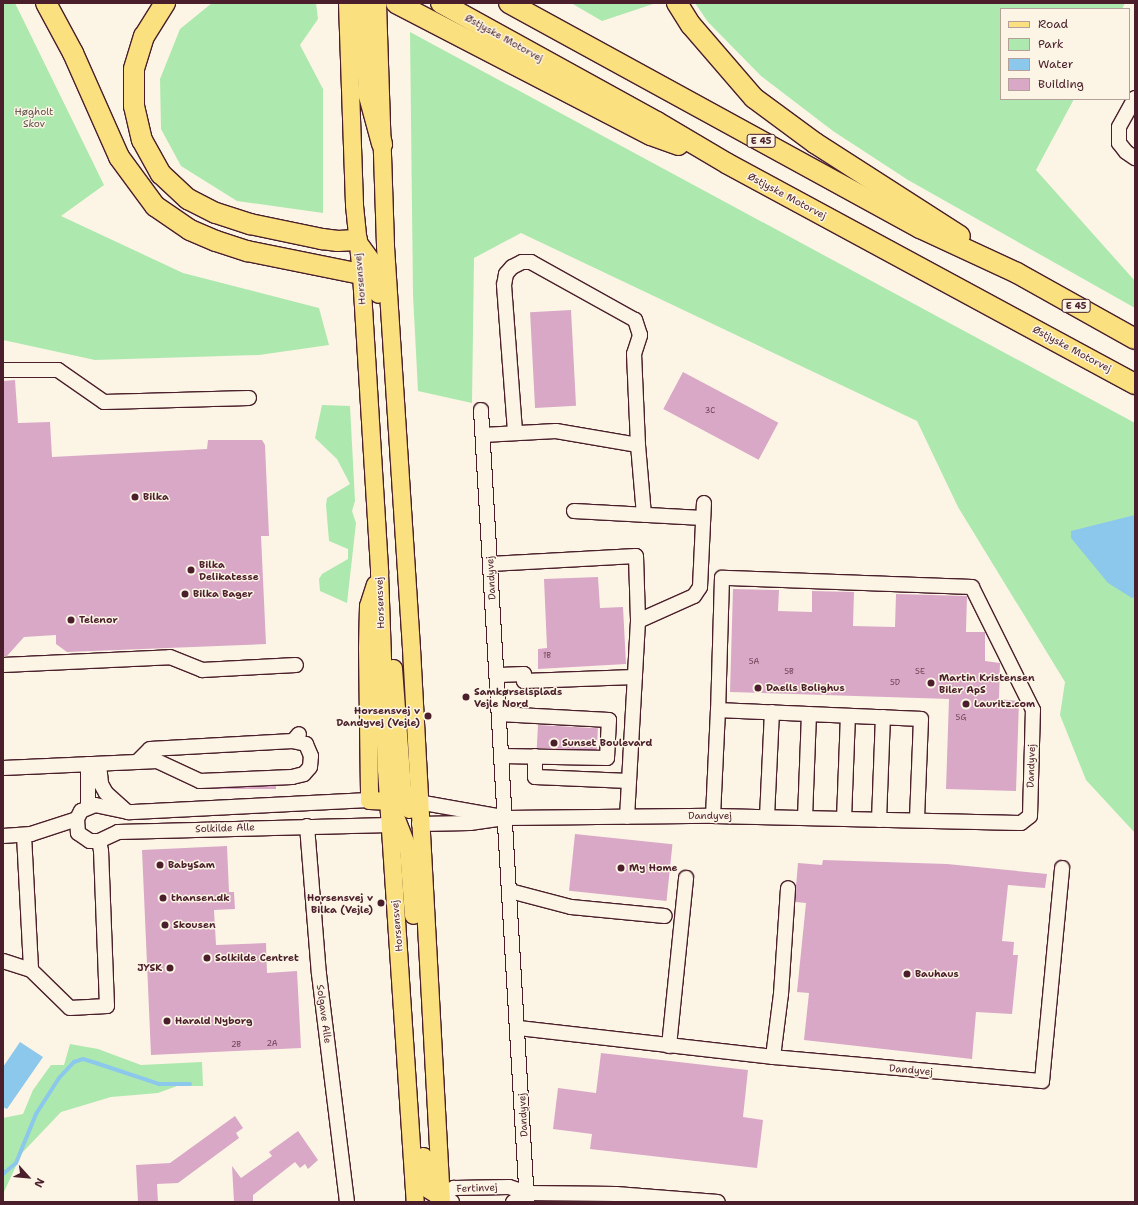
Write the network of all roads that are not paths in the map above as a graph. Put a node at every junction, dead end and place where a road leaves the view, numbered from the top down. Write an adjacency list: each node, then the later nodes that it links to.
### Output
1 (46, 3): 17 (highway)
2 (165, 3): 15 (highway)
3 (348, 3): 10 (main road, Horsensvej)
4 (364, 3): 10 (highway)
5 (377, 3): 10 (main road, Horsensvej)
6 (396, 3): 14 (highway)
7 (441, 3): 14 (highway, Østjyske Motorvej)
8 (509, 3): 18 (highway, E 45)
9 (677, 3): 18 (highway)
10 (365, 49): 12 (highway); 15 (main road, Horsensvej)
11 (1135, 98): 13 (street)
12 (382, 144): 16 (main road, Horsensvej)
13 (1135, 158)
14 (728, 164): 21 (highway, Østjyske Motorvej)
15 (357, 240): 17 (main road, Horsensvej)
16 (385, 246): 17 (main road); 24 (main road, Horsensvej)
17 (367, 269): 24 (main road); 33 (main road, Horsensvej)
18 (1017, 273): 19 (highway, E 45)
19 (1135, 339)
20 (3, 370): 22 (street)
21 (1135, 384)
22 (249, 398)
23 (481, 410): 26 (street, Dandyvej)
24 (396, 418): 52 (main road, Horsensvej)
25 (515, 433): 26 (street); 27 (street); 27 (street)
26 (482, 435): 32 (street, Dandyvej)
27 (638, 446): 30 (street)
28 (704, 503): 31 (street)
29 (574, 511): 30 (street)
30 (644, 515): 31 (street)
31 (703, 518): 34 (street)
32 (490, 564): 34 (street); 37 (street, Dandyvej)
33 (379, 572): 51 (main road); 52 (main road, Horsensvej)
34 (638, 621): 38 (street)
35 (3, 665): 36 (street)
36 (296, 665)
37 (497, 675): 38 (street); 41 (street, Dandyvej)
38 (634, 677): 50 (street)
39 (718, 710): 40 (street); 56 (street); 62 (street, Dandyvej)
40 (772, 712): 42 (street); 57 (street)
41 (499, 714): 45 (street, Dandyvej); 46 (street)
42 (809, 714): 43 (street); 59 (street)
43 (848, 716): 44 (street); 60 (street)
44 (883, 717): 61 (street); 62 (street)
45 (502, 756): 46 (street); 58 (street, Dandyvej)
46 (535, 756): 50 (street)
47 (137, 762): 47 (street); 48 (street)
48 (94, 764): 49 (street); 53 (street); 54 (street)
49 (3, 768)
50 (629, 781): 55 (street)
51 (369, 800): 52 (main road); 54 (street, Solkilde Alle)
52 (403, 801): 58 (street, Dandyvej); 63 (main road, Horsensvej); 64 (main road, Horsensvej)
53 (88, 806): 54 (street, Solkilde Alle); 65 (street)
54 (128, 812)
55 (627, 816): 56 (street, Dandyvej); 58 (street, Dandyvej)
56 (713, 816): 57 (street, Dandyvej)
57 (767, 817): 59 (street, Dandyvej)
58 (505, 818): 63 (street, Dandyvej); 73 (street, Dandyvej)
59 (805, 818): 60 (street, Dandyvej)
60 (844, 819): 61 (street, Dandyvej)
61 (879, 820): 62 (street, Dandyvej)
62 (917, 820)
63 (419, 824): 64 (main road); 76 (main road, Horsensvej)
64 (395, 825): 66 (street, Solkilde Alle); 76 (main road); 78 (main road, Horsensvej)
65 (78, 826): 67 (street); 69 (street)
66 (307, 826): 69 (street, Solkilde Alle); 85 (street, Solgave Alle)
67 (27, 835): 68 (street); 77 (street)
68 (3, 836)
69 (99, 842): 77 (street)
70 (1062, 868): 81 (street, Dandyvej)
71 (686, 878): 80 (street)
72 (788, 888): 81 (street)
73 (510, 891): 74 (street); 79 (street, Dandyvej)
74 (665, 916)
75 (3, 961): 77 (street)
76 (428, 965): 83 (main road, Horsensvej)
77 (31, 970)
78 (404, 1014): 83 (main road); 84 (main road, Horsensvej)
79 (519, 1028): 80 (street, Dandyvej); 82 (street, Dandyvej)
80 (669, 1046): 81 (street, Dandyvej)
81 (773, 1058)
82 (527, 1198): 83 (street, Fertinvej); 86 (street); 87 (street, Fertinvej)
83 (445, 1200): 84 (main road)
84 (415, 1201)
85 (347, 1202)
86 (513, 1202)
87 (718, 1202)

